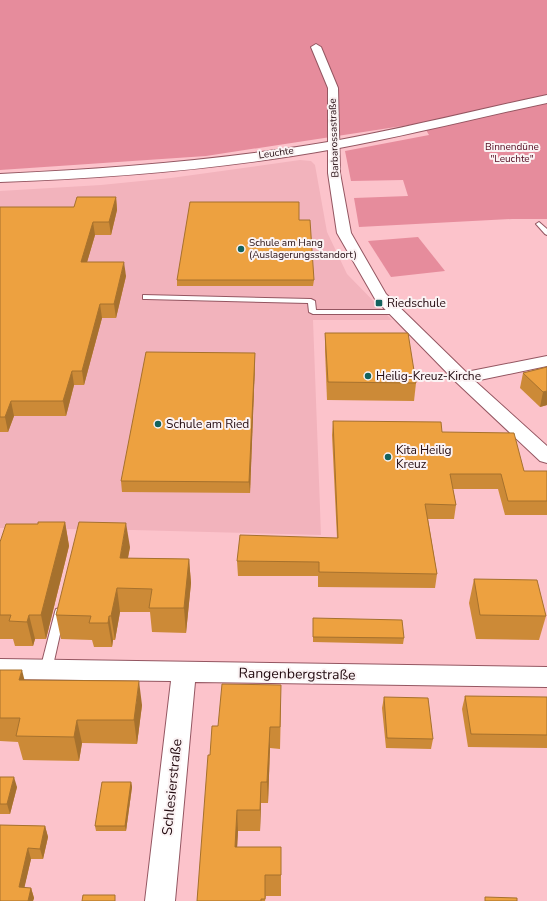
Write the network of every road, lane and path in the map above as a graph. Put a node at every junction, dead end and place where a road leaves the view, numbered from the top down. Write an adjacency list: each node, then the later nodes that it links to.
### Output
1 (316, 47): 3 (street, Barbarossastraße)
2 (547, 99): 3 (street, Leuchte)
3 (334, 145): 4 (street, Leuchte); 8 (street, Barbarossastraße)
4 (0, 178)
5 (539, 224): 6 (lane)
6 (547, 232)
7 (146, 297): 8 (lane)
8 (396, 312): 10 (street, Barbarossastraße)
9 (547, 361): 10 (street)
10 (462, 378): 11 (street, Barbarossastraße)
11 (547, 457)
12 (63, 602): 14 (lane)
13 (0, 669): 14 (street, Rangenbergstraße)
14 (46, 670): 15 (street, Rangenbergstraße)
15 (184, 672): 16 (street, Rangenbergstraße); 17 (street, Schlesierstraße)
16 (547, 678)
17 (160, 901)

